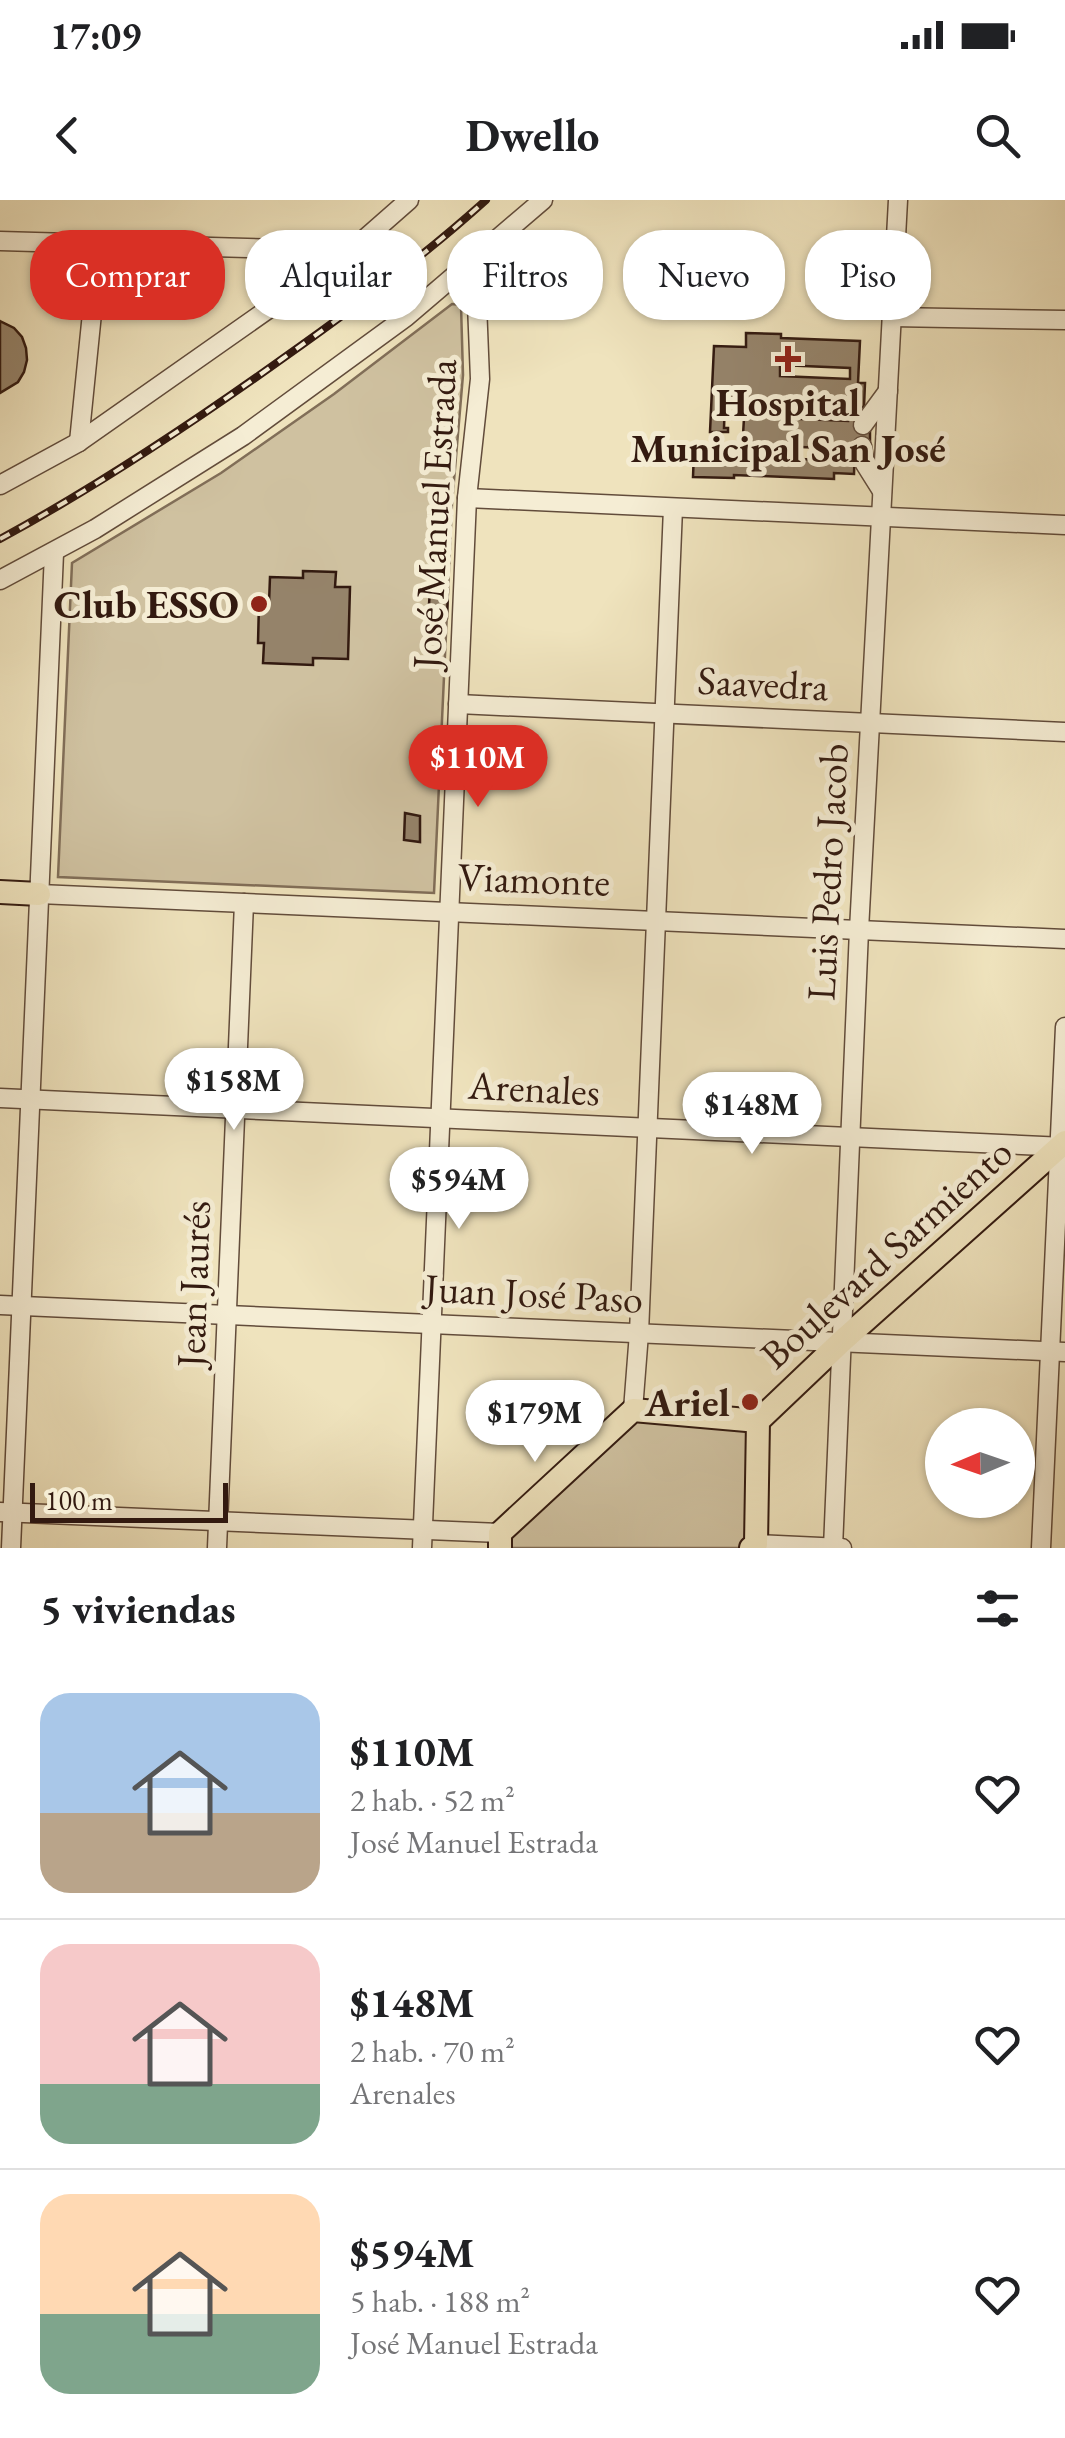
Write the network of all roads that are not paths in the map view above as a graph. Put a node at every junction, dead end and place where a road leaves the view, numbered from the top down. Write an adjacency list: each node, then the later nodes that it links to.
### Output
1 (409, 200): 4 (street)
2 (543, 200): 5 (street)
3 (898, 200): 6 (street, Luis Pedro Jacob)
4 (375, 230)
5 (508, 230)
6 (896, 230)
7 (0, 242): 8 (street)
8 (30, 243)
9 (447, 282): 26 (street)
10 (931, 318): 15 (street)
11 (92, 320): 18 (street)
12 (253, 320): 18 (street)
13 (478, 320): 22 (street, José Manuel Estrada)
14 (892, 320): 16 (street, Luis Pedro Jacob)
15 (1065, 320)
16 (888, 390): 17 (street); 21 (street, Luis Pedro Jacob)
17 (863, 426)
18 (79, 442): 20 (street)
19 (862, 446): 21 (street)
20 (0, 485)
21 (882, 491): 24 (street, Luis Pedro Jacob)
22 (467, 498): 23 (street); 28 (street, José Manuel Estrada)
23 (674, 508): 24 (street); 29 (street)
24 (881, 517): 25 (street); 30 (street, Luis Pedro Jacob)
25 (1065, 526)
26 (54, 553): 27 (street); 33 (street)
27 (0, 580)
28 (458, 704): 29 (street, Saavedra); 35 (street, José Manuel Estrada)
29 (664, 714): 30 (street, Saavedra); 36 (street)
30 (870, 723): 31 (street, Saavedra); 37 (street, Luis Pedro Jacob)
31 (1065, 732)
32 (0, 892): 33 (main road, Viamonte)
33 (39, 894): 34 (street, Viamonte); 41 (street)
34 (244, 903): 35 (street, Viamonte); 42 (street, Jean Jaurés)
35 (450, 913): 36 (street, Viamonte); 43 (street, José Manuel Estrada)
36 (656, 920): 37 (street, Viamonte); 44 (street)
37 (858, 930): 38 (street, Viamonte); 45 (street, Luis Pedro Jacob)
38 (1065, 939)
39 (1065, 1027): 46 (street)
40 (0, 1098): 41 (street, Arenales)
41 (30, 1100): 42 (street, Arenales); 48 (street)
42 (235, 1109): 43 (street, Arenales); 49 (street, Jean Jaurés)
43 (440, 1119): 44 (street, Arenales); 50 (street, José Manuel Estrada)
44 (647, 1128): 45 (street, Arenales); 51 (street)
45 (849, 1138): 46 (street, Arenales); 52 (street, Luis Pedro Jacob)
46 (1063, 1145): 52 (main road, Boulevard Sarmiento); 53 (street)
47 (0, 1305): 48 (street, Juan José Paso)
48 (21, 1306): 49 (street, Juan José Paso); 56 (street)
49 (226, 1315): 50 (street, Juan José Paso); 57 (street, Jean Jaurés)
50 (432, 1324): 51 (street, Juan José Paso); 58 (street, José Manuel Estrada)
51 (639, 1333): 52 (street, Juan José Paso); 54 (street)
52 (841, 1342): 53 (street, Juan José Paso); 55 (main road, Boulevard Sarmiento); 63 (street, Luis Pedro Jacob)
53 (1058, 1352): 65 (street)
54 (633, 1410): 55 (main road, Boulevard Sarmiento); 59 (main road)
55 (758, 1421): 60 (main road, Boulevard Sarmiento)
56 (6, 1512): 57 (street); 61 (street)
57 (218, 1521): 58 (street); 62 (street, Jean Jaurés)
58 (422, 1539): 59 (street)
59 (500, 1540)
60 (753, 1546): 63 (street)
61 (10, 1548)
62 (216, 1548)
63 (833, 1548): 64 (street)
64 (842, 1548)
65 (1042, 1548)

